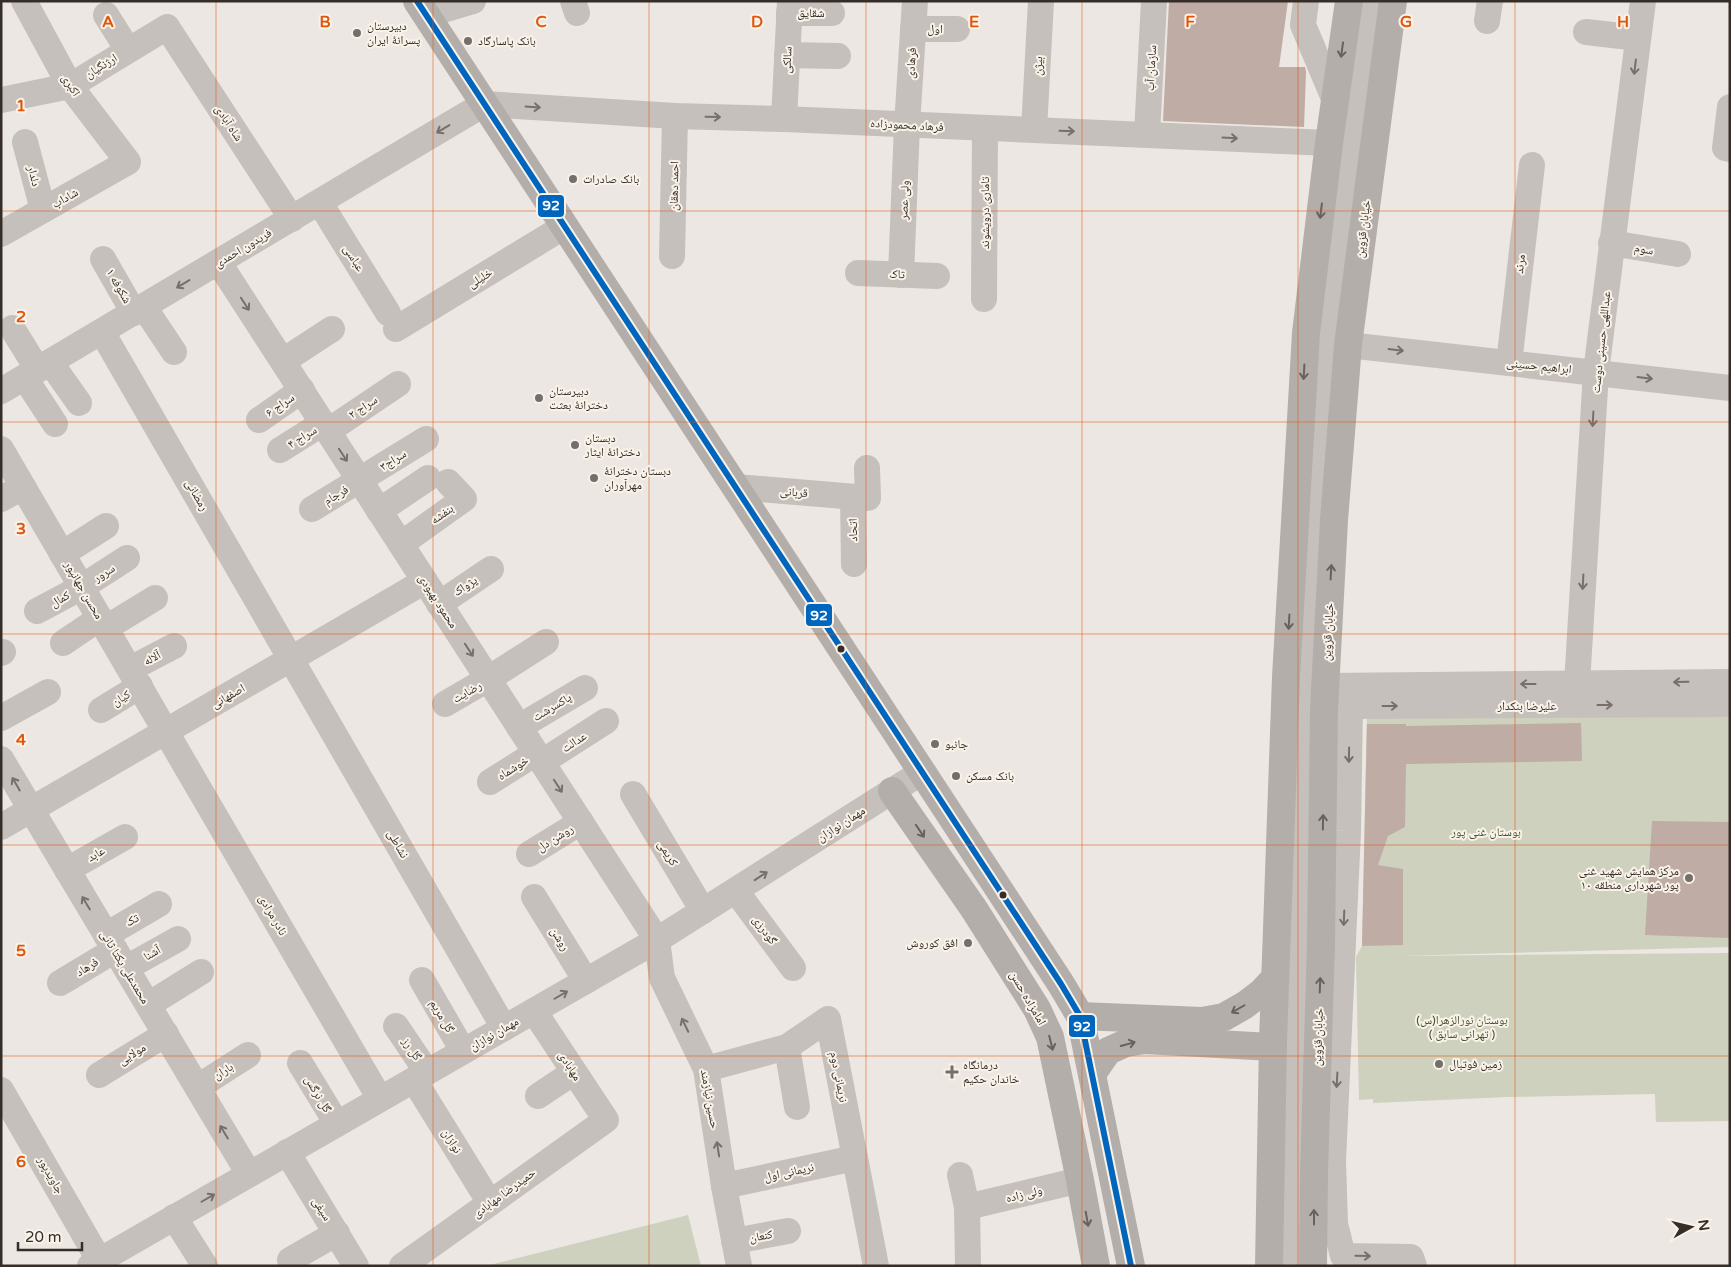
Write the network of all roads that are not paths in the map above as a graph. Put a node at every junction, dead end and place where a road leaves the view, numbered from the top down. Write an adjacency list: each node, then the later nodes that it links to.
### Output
1 (24, 1): 23 (street, اکبری)
2 (473, 1): 12 (street)
3 (915, 1): 16 (street, فرهادی)
4 (1041, 1): 32 (street, بیژن)
5 (1154, 1): 33 (street, سازمان آب)
6 (1306, 1): 25 (street)
7 (1349, 1): 25 (main road, one-way to 25)
8 (1371, 1): 183 (street)
9 (1393, 1): 58 (main road, خیابان قزوین)
10 (1643, 1): 19 (street, عبداللهی حسینی دوست)
11 (790, 7): 13 (street, شقایق); 21 (street, سالکی)
12 (422, 8): 26 (main road)
13 (832, 13)
14 (106, 15): 20 (street)
15 (167, 27): 20 (street, ارژنگیان); 41 (street, شاه آبادی)
16 (913, 29): 17 (street, اول); 30 (street, فرهادی)
17 (957, 29)
18 (1586, 32): 19 (street)
19 (1638, 38): 44 (street, عبداللهی حسینی دوست, one-way to 44)
20 (128, 50): 23 (street, ارژنگیان)
21 (787, 55): 22 (street); 29 (street, سالکی)
22 (838, 56)
23 (70, 86): 24 (street, ارژنگیان); 37 (street, اکبری)
24 (1, 100)
25 (1335, 101): 35 (main road)
26 (484, 104): 28 (street, فرهاد محمودزاده, one-way to 28); 39 (street, فریدون احمدی, one-way to 39); 42 (main road)
27 (1730, 111): 36 (street)
28 (675, 116): 29 (street, فرهاد محمودزاده, one-way to 29); 46 (street, احمد دهقان)
29 (784, 119): 30 (street, فرهاد محمودزاده)
30 (907, 125): 31 (street, فرهاد محمودزاده); 50 (street, ولی عصر)
31 (985, 128): 32 (street, فرهاد محمودزاده); 52 (street, تاماری درویشوند)
32 (1034, 130): 33 (street, فرهاد محمودزاده, one-way to 33)
33 (1147, 134): 35 (street, فرهاد محمودزاده, one-way to 35)
34 (25, 142): 40 (street, دلدار)
35 (1329, 142): 134 (main road, one-way to 134)
36 (1727, 148)
37 (128, 162): 40 (street, شاداب)
38 (1532, 165): 61 (street, مرند)
39 (320, 203): 41 (street, فریدون احمدی); 54 (street, عباسی)
40 (43, 210): 43 (street, شاداب)
41 (292, 219): 48 (street, فریدون احمدی)
42 (565, 226): 54 (street, خلیلی); 78 (main road)
43 (1, 234)
44 (1611, 243): 45 (street, سوم); 63 (street, عبداللهی حسینی دوست)
45 (1678, 254)
46 (672, 256)
47 (103, 259): 53 (street, شکوفه ۱)
48 (219, 263): 53 (street, فریدون احمدی, one-way to 53); 60 (street, محمود بهبودی, one-way to 60)
49 (858, 273): 50 (street, تاک)
50 (901, 274): 51 (street, تاک)
51 (937, 276)
52 (984, 299)
53 (139, 310): 57 (street, فریدون احمدی); 59 (street, شکوفه ۱)
54 (392, 321)
55 (12, 328): 62 (street)
56 (332, 328): 60 (street)
57 (102, 332): 62 (street, فریدون احمدی); 98 (street, رمضانی)
58 (1348, 345): 61 (street, ابراهیم حسینی, one-way to 61); 105 (main road, خیابان قزوین, one-way to 58)
59 (174, 352)
60 (283, 361): 66 (street, محمود بهبودی)
61 (1509, 363): 63 (street, ابراهیم حسینی)
62 (38, 370): 67 (street, فریدون احمدی); 68 (street); 70 (street)
63 (1596, 372): 65 (street, ابراهیم حسینی, one-way to 65); 104 (street, عبداللهی حسینی دوست, one-way to 104)
64 (398, 384): 71 (street, سراج ۲)
65 (1730, 388)
66 (302, 390): 69 (street, سراج ۶); 71 (street, محمود بهبودی)
67 (1, 391)
68 (79, 403)
69 (259, 420)
70 (55, 424)
71 (325, 427): 74 (street, سراج ۴); 76 (street, محمود بهبودی, one-way to 76)
72 (426, 439): 76 (street, سراج۳)
73 (1, 448): 77 (street, محسن جهانپور)
74 (280, 450)
75 (867, 468): 79 (street)
76 (360, 480): 81 (street, فرجام); 82 (street, محمود بهبودی)
77 (24, 487): 80 (street); 85 (street, محسن جهانپور)
78 (736, 487): 79 (street, قربانی); 115 (main road)
79 (853, 497): 87 (street, اتحاد)
80 (1, 499)
81 (312, 509)
82 (380, 511): 84 (street, محمود بهبودی); 84 (street, بنفشه)
83 (106, 526): 85 (street)
84 (401, 544): 89 (street, محمود بهبودی)
85 (62, 554): 90 (street, محسن جهانپور)
86 (127, 558): 90 (street, سرور)
87 (854, 564)
88 (491, 569): 92 (street, پژواک)
89 (425, 581): 92 (street, محمود بهبودی); 98 (street, اصفهانی)
90 (82, 587): 93 (street, کمال); 94 (street, محسن جهانپور)
91 (155, 598): 94 (street)
92 (439, 604): 100 (street, محمود بهبودی, one-way to 100)
93 (37, 612)
94 (103, 623): 96 (street); 99 (street, محسن جهانپور)
95 (546, 642): 100 (street, رضایت)
96 (63, 643)
97 (174, 646): 99 (street, آلاله)
98 (291, 659): 112 (street, اصفهانی); 142 (street, نشاطی)
99 (135, 678): 108 (street, کیان); 112 (street, محسن جهانپور)
100 (488, 679): 106 (street, رضایت); 111 (street, محمود بهبودی)
101 (1730, 682): 104 (street, علیرضا بنکدار, one-way to 104)
102 (584, 688): 111 (street, پاکسرشت)
103 (48, 692): 109 (street)
104 (1578, 694): 105 (street, علیرضا بنکدار); 107 (street, علیرضا بنکدار, one-way to 107)
105 (1333, 700): 184 (main road, خیابان قزوین, one-way to 105); 185 (street, one-way to 185)
106 (445, 704)
107 (1730, 704)
108 (101, 710)
109 (1, 718)
110 (606, 721): 113 (street, عدالت)
111 (519, 727): 113 (street, محمود بهبودی)
112 (166, 731): 119 (street, اصفهانی); 157 (street, نادر مرادی)
113 (539, 758): 116 (street, خوشماه); 120 (street, محمود بهبودی, one-way to 120)
114 (2, 760): 119 (street, محمدعلی یکتا ثانی, one-way to 114)
115 (922, 772): 117 (street, مهمان نوازان); 140 (main road)
116 (490, 782)
117 (892, 791): 125 (street, مهمان نوازان, one-way to 117); 165 (main road, امامزاده حسن, one-way to 165)
118 (633, 794): 128 (street, کریمی)
119 (31, 810): 121 (street, اصفهانی); 124 (street, محمدعلی یکتا ثانی)
120 (581, 822): 123 (street, روشن دل); 130 (street, محمود بهبودی)
121 (1, 827)
122 (125, 837): 124 (street, عابد)
123 (529, 854)
124 (67, 870): 131 (street, محمدعلی یکتا ثانی, one-way to 124)
125 (736, 891): 128 (street, مهمان نوازان); 132 (street, گودرزی)
126 (534, 897): 136 (street, روشن)
127 (159, 904): 131 (street, تک)
128 (703, 912): 130 (street, مهمان نوازان)
129 (178, 938): 131 (street, آشنا)
130 (657, 940): 136 (street, مهمان نوازان); 149 (street, حسین نیازمند, one-way to 130)
131 (116, 951): 137 (street, فرهاد); 138 (street, محمدعلی یکتا ثانی)
132 (793, 968)
133 (201, 972): 138 (street)
134 (1275, 978): 140 (main road, one-way to 140); 144 (main road)
135 (422, 980): 146 (street, گل مریم)
136 (586, 981): 139 (street, مهمان نوازان, one-way to 136)
137 (60, 983)
138 (148, 1005): 143 (street, محمدعلی یکتا ثانی)
139 (534, 1011): 142 (street, مهمان نوازان); 150 (street, مهابادی)
140 (1080, 1016): 151 (main road)
141 (396, 1026): 153 (street, گل رز)
142 (504, 1028): 146 (street, مهمان نوازان)
143 (166, 1034): 152 (street, مولایی); 154 (street, محمدعلی یکتا ثانی)
144 (1273, 1046): 151 (main road, one-way to 144); 182 (main road)
145 (787, 1047): 149 (street, نریمانی دوم); 158 (street); 162 (street, نریمانی دوم)
146 (463, 1051): 153 (street, مهمان نوازان)
147 (248, 1056): 154 (street, باران)
148 (300, 1063): 160 (street, گل نرگس)
149 (706, 1069): 166 (street, حسین نیازمند, one-way to 149)
150 (574, 1072): 156 (street); 159 (street, مهابادی)
151 (1092, 1074): 181 (main road)
152 (99, 1075)
153 (420, 1076): 157 (street, مهمان نوازان); 167 (street, نوازان)
154 (198, 1087): 163 (street, محمدعلی یکتا ثانی, one-way to 154)
155 (1, 1090): 174 (street, جاویدپور)
156 (538, 1096)
157 (380, 1099): 160 (street, مهمان نوازان)
158 (797, 1107)
159 (606, 1120): 167 (street, حمیدرضا مهابادی)
160 (337, 1124): 161 (street, مهمان نوازان)
161 (287, 1152): 163 (street, مهمان نوازان); 171 (street, سیفی)
162 (855, 1158): 166 (street, نریمانی اول); 178 (street, نریمانی دوم)
163 (250, 1174): 169 (street, مهمان نوازان, one-way to 163)
164 (960, 1176): 168 (street)
165 (1080, 1180): 168 (street, ولی زاده); 180 (main road, امامزاده حسن, one-way to 180)
166 (724, 1186): 172 (street, حسین نیازمند)
167 (490, 1203): 177 (street, حمیدرضا مهابادی)
168 (967, 1208): 179 (street)
169 (174, 1217): 174 (street, مهمان نوازان); 175 (street)
170 (788, 1231): 172 (street, کنعان)
171 (337, 1233): 173 (street); 176 (street, سیفی)
172 (737, 1253)
173 (290, 1260)
174 (95, 1263)
175 (205, 1266)
176 (356, 1266)
177 (402, 1266)
178 (876, 1266)
179 (968, 1266)
180 (1096, 1266)
181 (1131, 1266)
182 (1269, 1266)
183 (1291, 1266)
184 (1314, 1266)
185 (1414, 1266)

